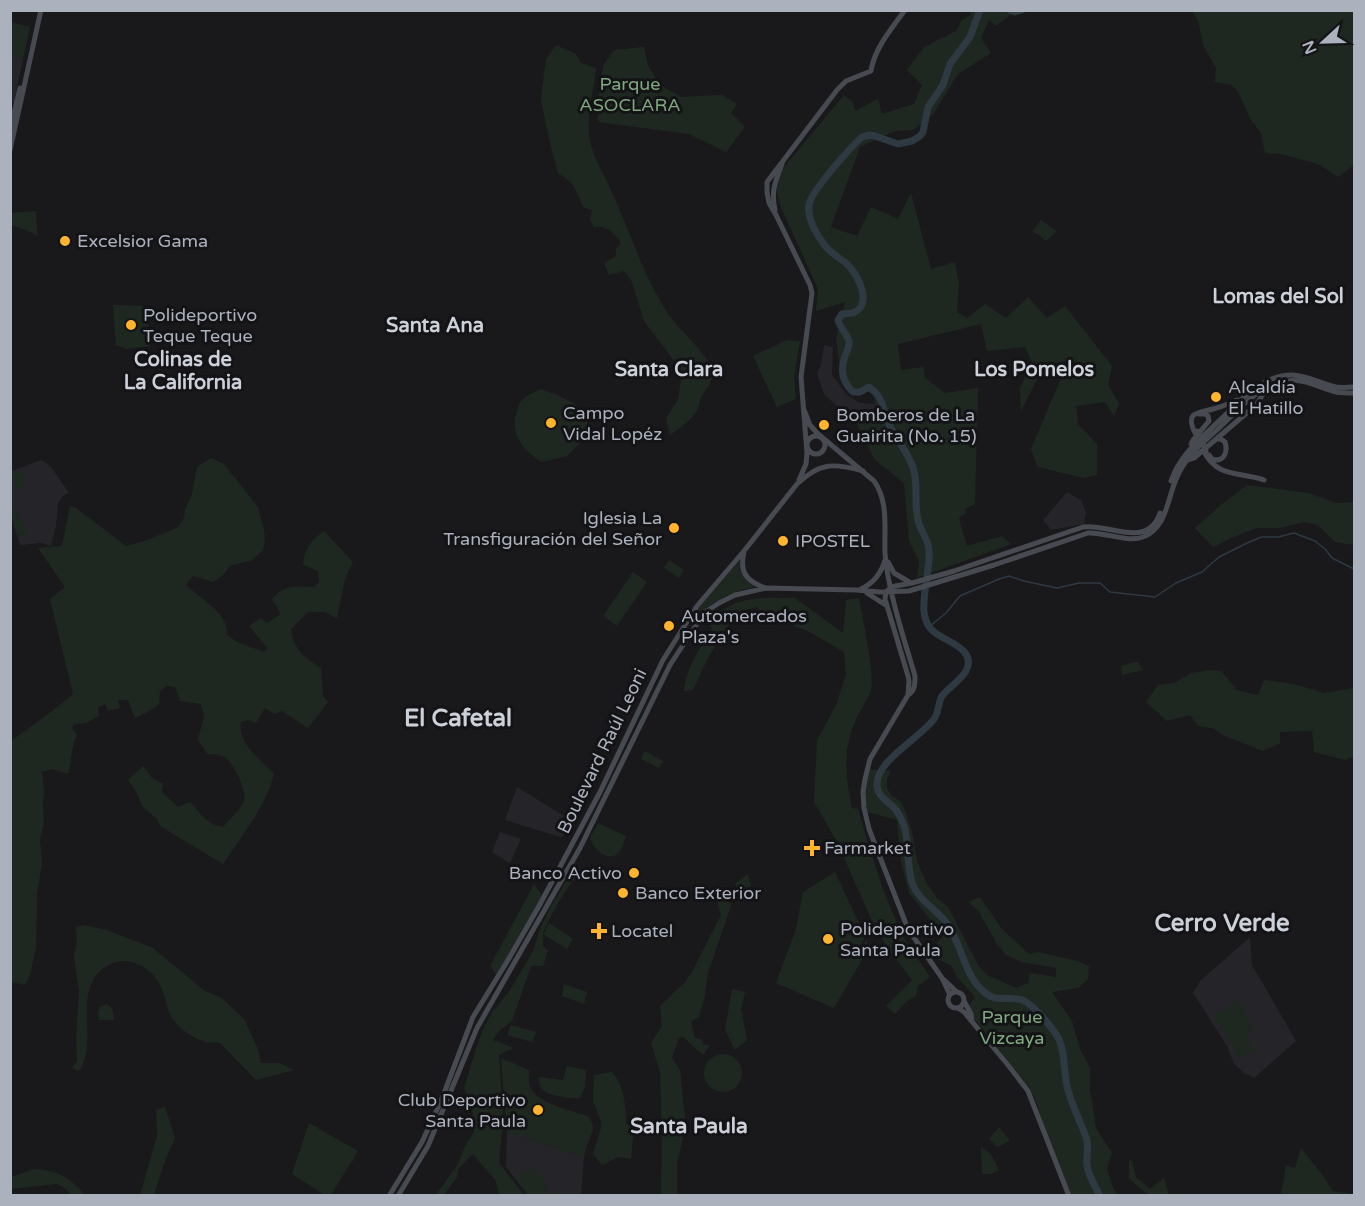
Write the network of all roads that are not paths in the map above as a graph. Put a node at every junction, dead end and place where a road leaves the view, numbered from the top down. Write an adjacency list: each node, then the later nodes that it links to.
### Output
1 (39, 10): 3 (main road); 4 (main road)
2 (905, 10): 9 (main road)
3 (10, 129)
4 (10, 150)
5 (1354, 387): 8 (main road)
6 (1267, 388): 7 (main road); 12 (main road); 16 (main road)
7 (1354, 393)
8 (1242, 398): 10 (main road); 14 (main road)
9 (804, 410): 11 (main road); 13 (main road)
10 (1196, 432): 14 (main road); 15 (main road, bridge)
11 (822, 438): 13 (main road); 13 (main road); 17 (main road)
12 (1216, 439): 15 (main road); 16 (main road)
13 (808, 445): 19 (main road)
14 (1190, 448): 22 (main road)
15 (1205, 452): 18 (main road)
16 (1187, 460): 22 (main road)
17 (863, 471): 19 (main road, Boulevard Raúl Leoni); 21 (main road)
18 (1264, 480)
19 (797, 484): 20 (main road, Boulevard Raúl Leoni)
20 (744, 551): 24 (main road); 37 (main road, Boulevard Raúl Leoni)
21 (885, 556): 23 (main road); 25 (main road); 26 (main road)
22 (955, 574): 23 (main road)
23 (914, 586): 26 (main road); 27 (main road)
24 (766, 588): 25 (main road, Boulevard Raúl Leoni); 38 (main road, Boulevard Raúl Leoni)
25 (860, 590): 26 (main road, Boulevard Raúl Leoni); 29 (main road)
26 (889, 591): 27 (main road); 28 (main road); 29 (main road)
27 (909, 591): 28 (main road)
28 (898, 615): 30 (main road)
29 (891, 619): 30 (main road)
30 (908, 695): 31 (main road)
31 (942, 978): 32 (main road); 33 (main road)
32 (957, 992): 33 (main road); 34 (main road)
33 (950, 995): 35 (main road)
34 (964, 1001): 35 (main road); 36 (main road)
35 (958, 1008): 36 (main road)
36 (972, 1022): 39 (main road)
37 (389, 1196)
38 (398, 1196)
39 (1069, 1196)

